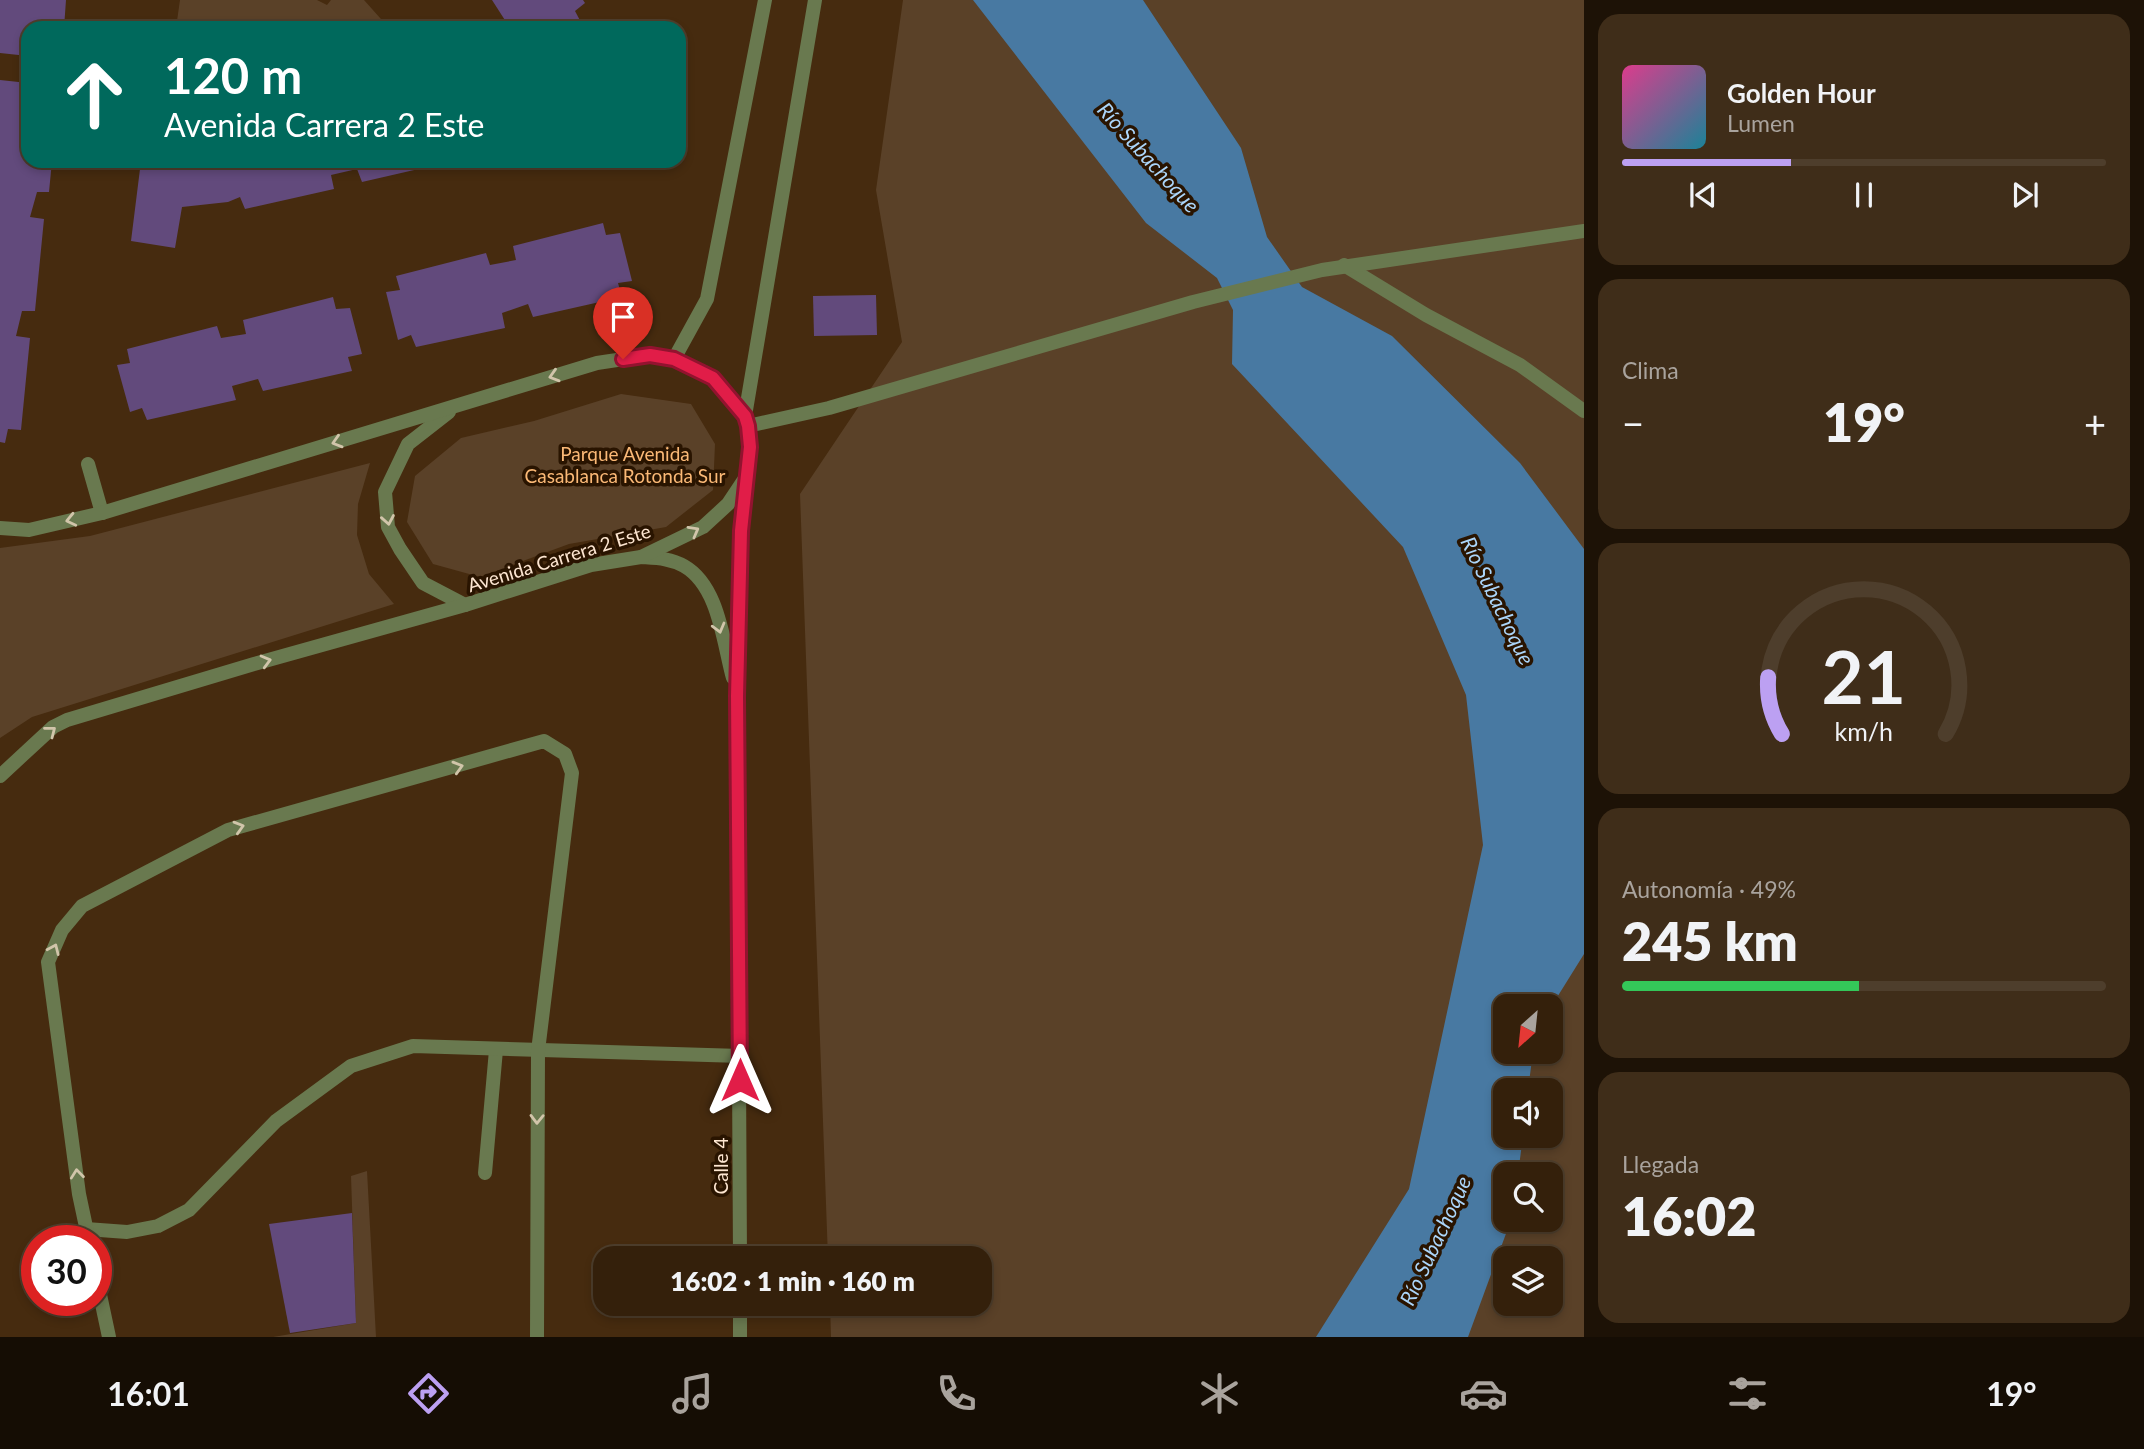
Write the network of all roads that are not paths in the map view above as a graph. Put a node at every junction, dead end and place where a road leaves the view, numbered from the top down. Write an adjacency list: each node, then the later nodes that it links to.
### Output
1 (765, 0): 5 (street)
2 (815, 0): 8 (street, Avenida Carrera 2 Este)
3 (1584, 231): 4 (street)
4 (1344, 265): 7 (street); 8 (street)
5 (674, 359): 6 (street, one-way to 6); 8 (street)
6 (456, 406): 11 (street, one-way to 11); 14 (street, one-way to 14)
7 (1584, 411)
8 (746, 421): 10 (street, Avenida Carrera 2 Este)
9 (88, 464): 11 (street)
10 (746, 477): 13 (street, Avenida Carrera 2 Este, one-way to 10); 15 (street, Calle 4)
11 (102, 513): 12 (street, one-way to 12)
12 (0, 528)
13 (641, 557): 14 (street, Avenida Carrera 2 Este); 15 (street, Calle 4, one-way to 15)
14 (465, 606): 16 (street, Avenida Carrera 2 Este, one-way to 14)
15 (737, 696): 19 (street, Calle 4)
16 (0, 776)
17 (496, 1050): 18 (street); 20 (street); 22 (street)
18 (538, 1051): 19 (street); 21 (street, one-way to 18); 27 (street, one-way to 27)
19 (741, 1056): 23 (street, Calle 4)
20 (485, 1173)
21 (86, 1225)
22 (112, 1233)
23 (740, 1246)
24 (105, 1316): 26 (street)
25 (740, 1316): 28 (street)
26 (109, 1337)
27 (537, 1337)
28 (740, 1337)

